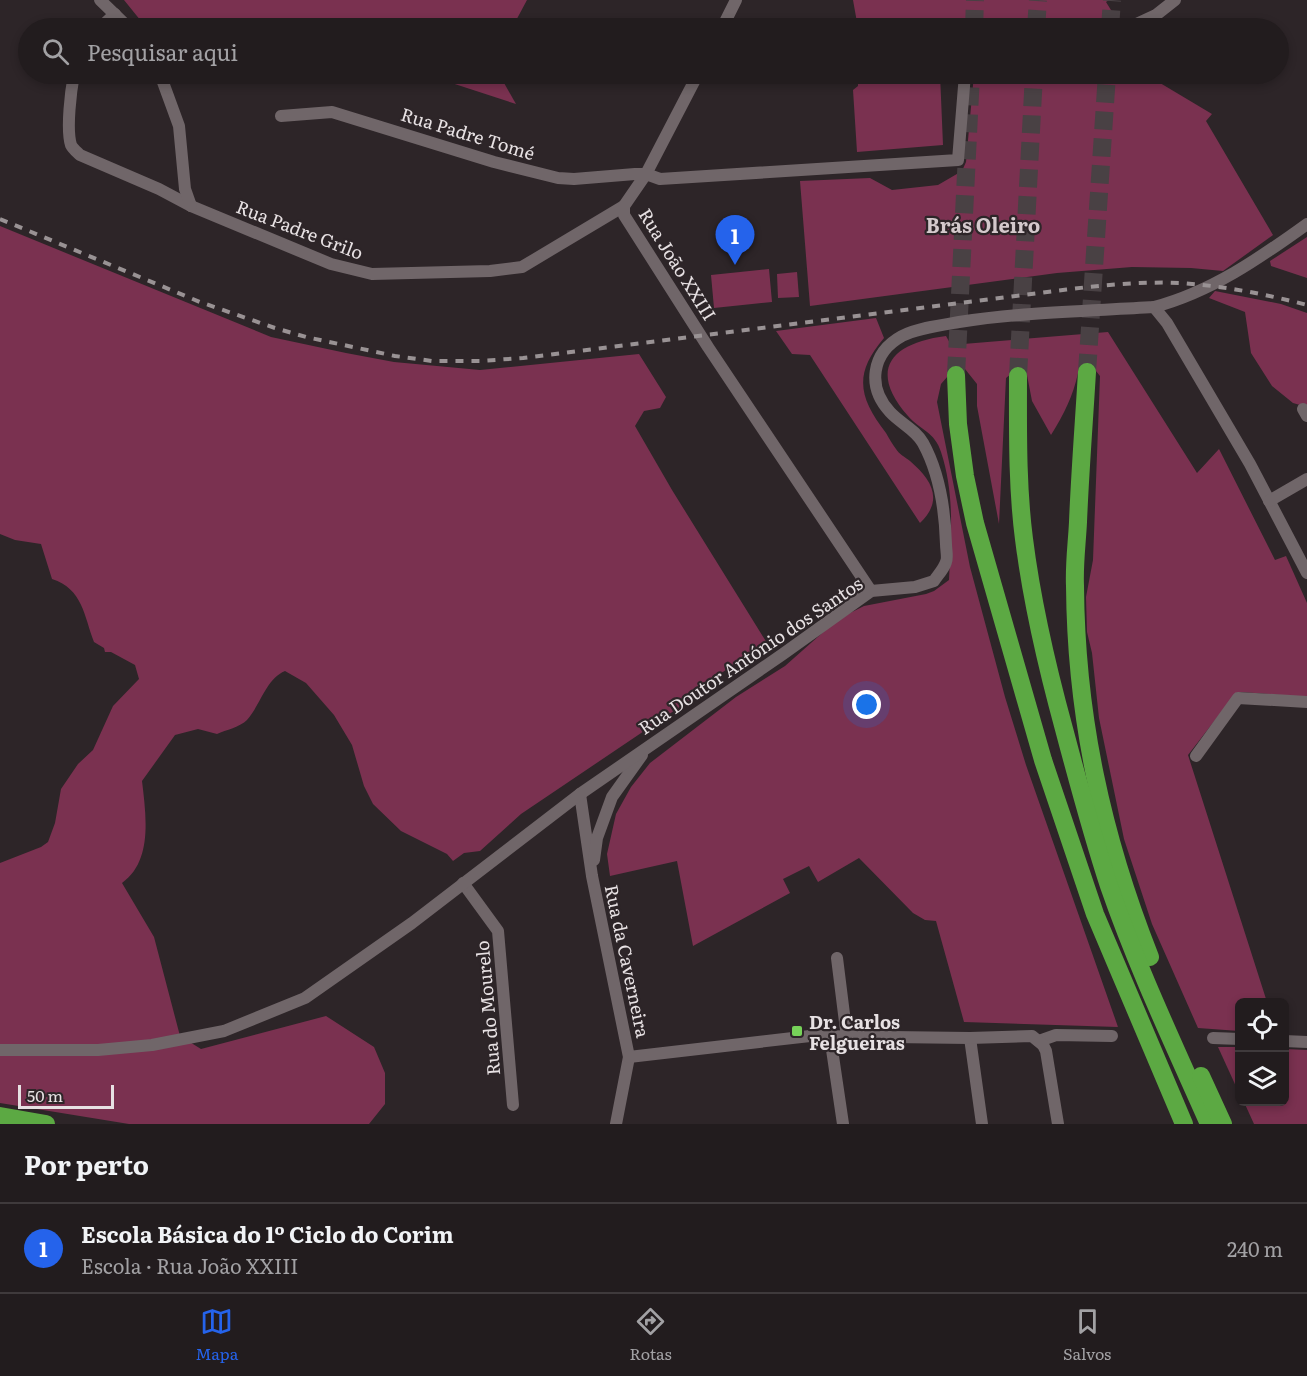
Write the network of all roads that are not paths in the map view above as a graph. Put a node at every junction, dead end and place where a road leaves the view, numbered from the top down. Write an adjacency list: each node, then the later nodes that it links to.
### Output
1 (100, 0): 4 (street)
2 (736, 0): 7 (street)
3 (1175, 0): 8 (street)
4 (115, 14): 5 (street); 6 (street)
5 (111, 18)
6 (119, 18)
7 (727, 18)
8 (1150, 18)
9 (73, 84): 15 (street, Rua Padre Grilo)
10 (164, 84): 15 (street)
11 (693, 84): 14 (street, Rua João XXIII)
12 (965, 84): 14 (street, Rua Padre Tomé)
13 (281, 116): 14 (street, Rua Padre Tomé)
14 (646, 174): 16 (street, Rua João XXIII)
15 (191, 206): 16 (street, Rua Padre Grilo)
16 (624, 206): 25 (street, Rua João XXIII)
17 (1307, 224): 18 (street, Rua Doutor António dos Santos)
18 (1154, 307): 23 (street); 25 (street, Rua Doutor António dos Santos)
19 (1087, 372): 53 (highway)
20 (956, 375): 51 (highway)
21 (1018, 376): 52 (highway)
22 (1307, 479): 23 (street)
23 (1269, 501): 24 (street)
24 (1306, 570)
25 (871, 591): 27 (street, Rua Doutor António dos Santos)
26 (1307, 702): 28 (street)
27 (647, 747): 29 (street, Rua Doutor António dos Santos); 30 (street, Rua da Caverneira)
28 (1196, 756)
29 (580, 794): 30 (street, Rua da Caverneira); 31 (street, Rua Doutor António dos Santos)
30 (592, 876): 43 (street, Rua da Caverneira)
31 (463, 883): 42 (street, Rua Doutor António dos Santos); 44 (street, Rua do Mourelo)
32 (837, 958): 35 (street)
33 (830, 1036): 35 (street); 43 (street); 48 (street)
34 (1112, 1036): 39 (street)
35 (847, 1038): 36 (street)
36 (970, 1038): 39 (street); 49 (street)
37 (1213, 1038): 38 (street)
38 (1235, 1039)
39 (1039, 1041): 50 (street)
40 (1289, 1041): 41 (street)
41 (1307, 1042)
42 (0, 1050)
43 (629, 1057): 47 (street, Rua da Caverneira)
44 (513, 1105)
45 (0, 1116): 46 (highway)
46 (46, 1124)
47 (616, 1124)
48 (843, 1124)
49 (982, 1124)
50 (1058, 1124)
51 (1184, 1124)
52 (1209, 1124)
53 (1223, 1124)

